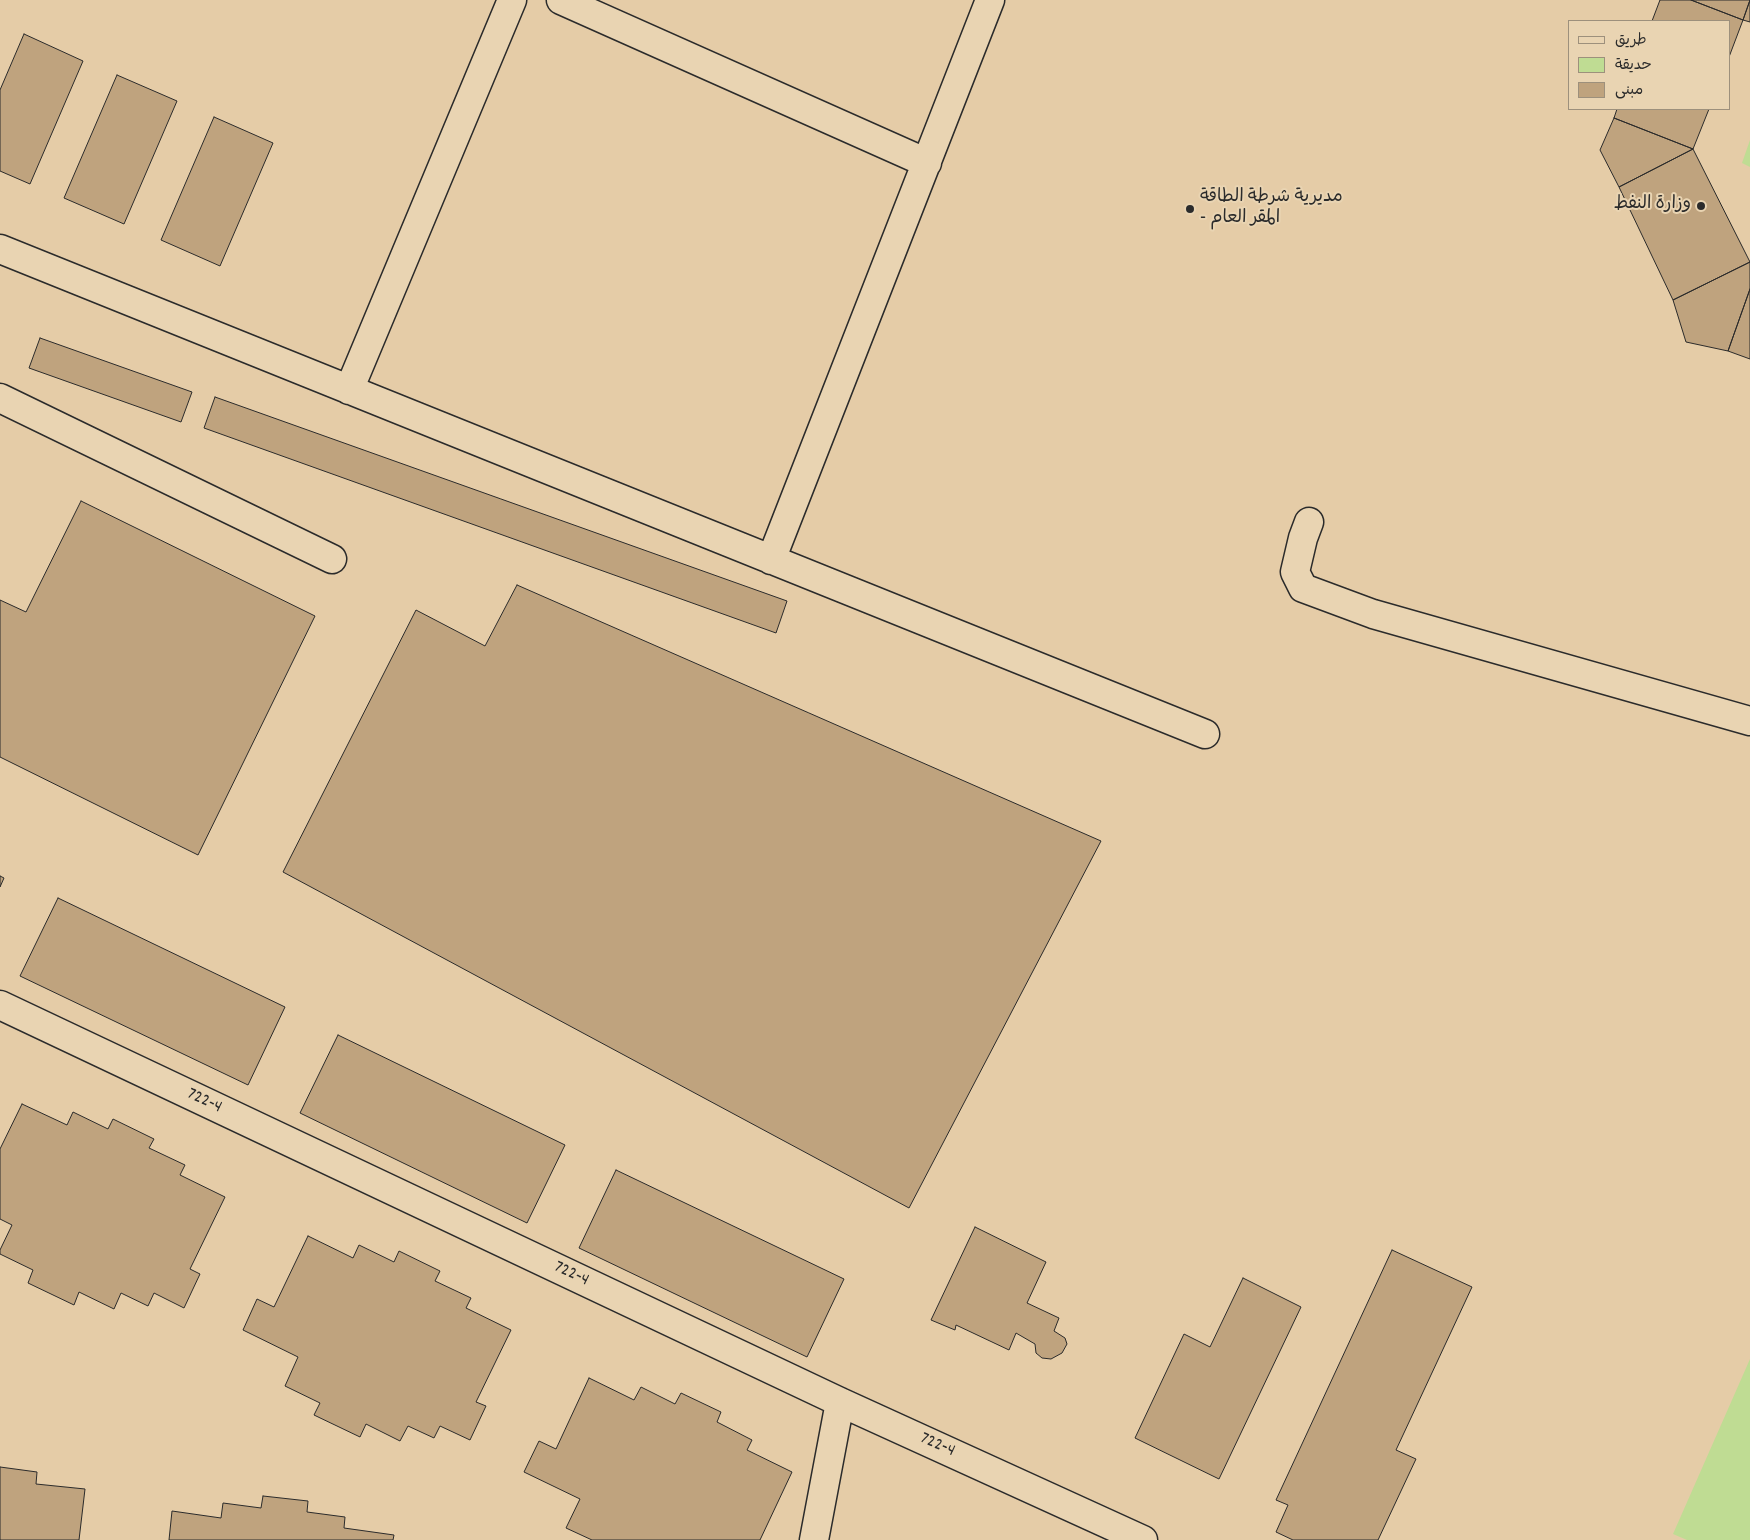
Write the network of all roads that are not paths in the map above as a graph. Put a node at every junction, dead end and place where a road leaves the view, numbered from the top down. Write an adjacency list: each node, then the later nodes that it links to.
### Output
1 (512, 0): 6 (street)
2 (561, 0): 4 (street)
3 (990, 0): 4 (street)
4 (927, 163): 10 (street)
5 (0, 249): 6 (street)
6 (349, 390): 10 (street)
7 (0, 398): 9 (street)
8 (1309, 522): 11 (street)
9 (332, 559)
10 (771, 560): 12 (street)
11 (1750, 721)
12 (1205, 734)
13 (0, 1005): 14 (street, 722-4)
14 (840, 1402): 15 (street, 722-4); 16 (street)
15 (1130, 1537)
16 (814, 1540)

